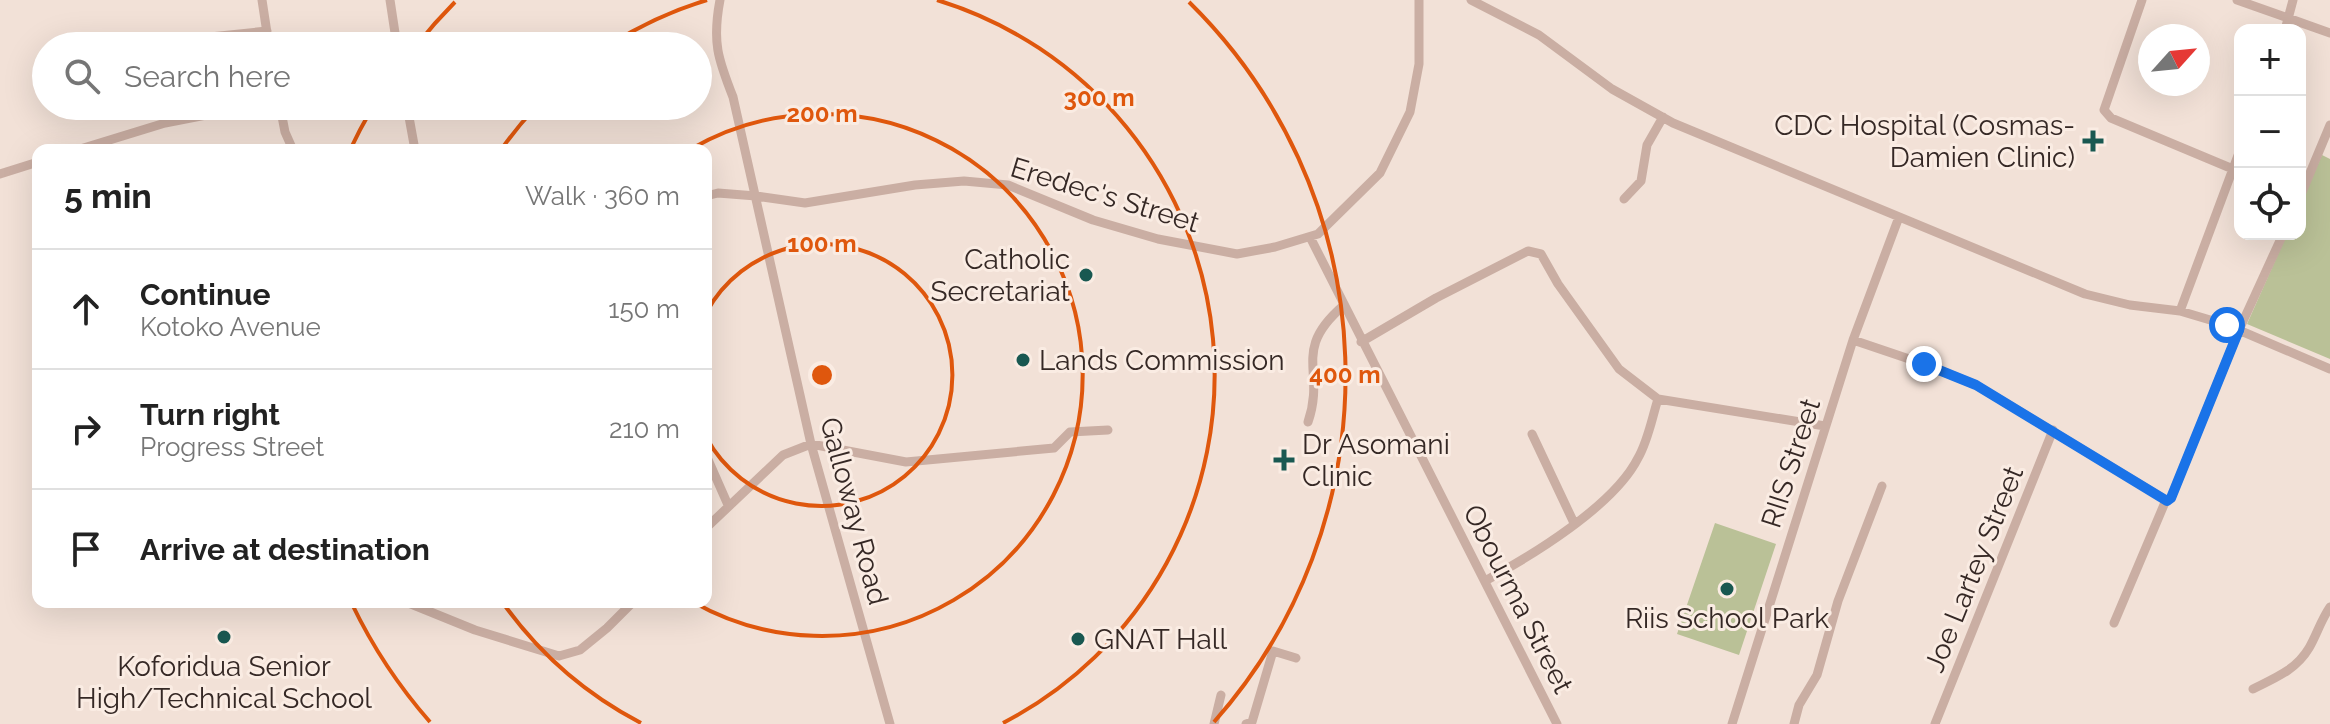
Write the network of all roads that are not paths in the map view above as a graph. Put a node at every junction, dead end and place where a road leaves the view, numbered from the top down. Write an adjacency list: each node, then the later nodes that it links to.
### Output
1 (262, 0): 11 (street)
2 (390, 0): 13 (street)
3 (720, 0): 30 (street, Galloway Road)
4 (1419, 0): 33 (street, Eredec's Street)
5 (1471, 0): 15 (street)
6 (2142, 0): 25 (street)
7 (2237, 0): 9 (street)
8 (2293, 0): 9 (street)
9 (2290, 17): 10 (street); 14 (street)
10 (2287, 24)
11 (267, 31): 12 (street)
12 (257, 32)
13 (395, 32)
14 (2330, 33)
15 (1663, 117): 31 (street); 32 (street)
16 (180, 120): 20 (street)
17 (283, 120): 21 (street)
18 (410, 120): 22 (street)
19 (2330, 125): 23 (street)
20 (97, 144)
21 (290, 144)
22 (414, 144)
23 (2326, 145): 28 (street)
24 (32, 164): 26 (street)
25 (2234, 169)
26 (0, 174)
27 (2234, 175): 36 (street)
28 (2306, 184)
29 (712, 194): 30 (street, Eredec's Street)
30 (756, 196): 33 (street, Eredec's Street); 47 (street, Galloway Road)
31 (1624, 199)
32 (1899, 217): 36 (street); 38 (street, RIIS Street)
33 (1310, 237): 35 (street, Obourma Street)
34 (2280, 240): 37 (street)
35 (1343, 306): 39 (street, Obourma Street); 42 (street)
36 (2180, 311): 37 (street)
37 (2239, 330): 40 (street); 50 (street)
38 (1853, 340): 43 (street, RIIS Street); 45 (street)
39 (1361, 342): 41 (street); 54 (street, Obourma Street)
40 (2330, 369)
41 (1658, 399): 43 (street); 53 (street)
42 (1308, 422)
43 (1825, 426): 66 (street, RIIS Street)
44 (1108, 430): 47 (street)
45 (2053, 430): 50 (street); 68 (street, Joe Lartey Street)
46 (1532, 434): 53 (street)
47 (811, 444): 51 (street); 62 (street, Galloway Road)
48 (712, 469): 51 (street)
49 (1882, 486): 67 (street)
50 (2166, 500): 58 (street)
51 (728, 505): 52 (street)
52 (712, 522)
53 (1574, 523): 54 (street)
54 (1485, 581): 65 (street, Obourma Street)
55 (2330, 607): 60 (street)
56 (419, 608): 57 (street)
57 (627, 608)
58 (2114, 623)
59 (1296, 658): 64 (street)
60 (2253, 689)
61 (1221, 695): 63 (street)
62 (890, 724)
63 (1218, 724)
64 (1246, 724)
65 (1557, 724)
66 (1732, 724)
67 (1794, 724)
68 (1935, 724)

